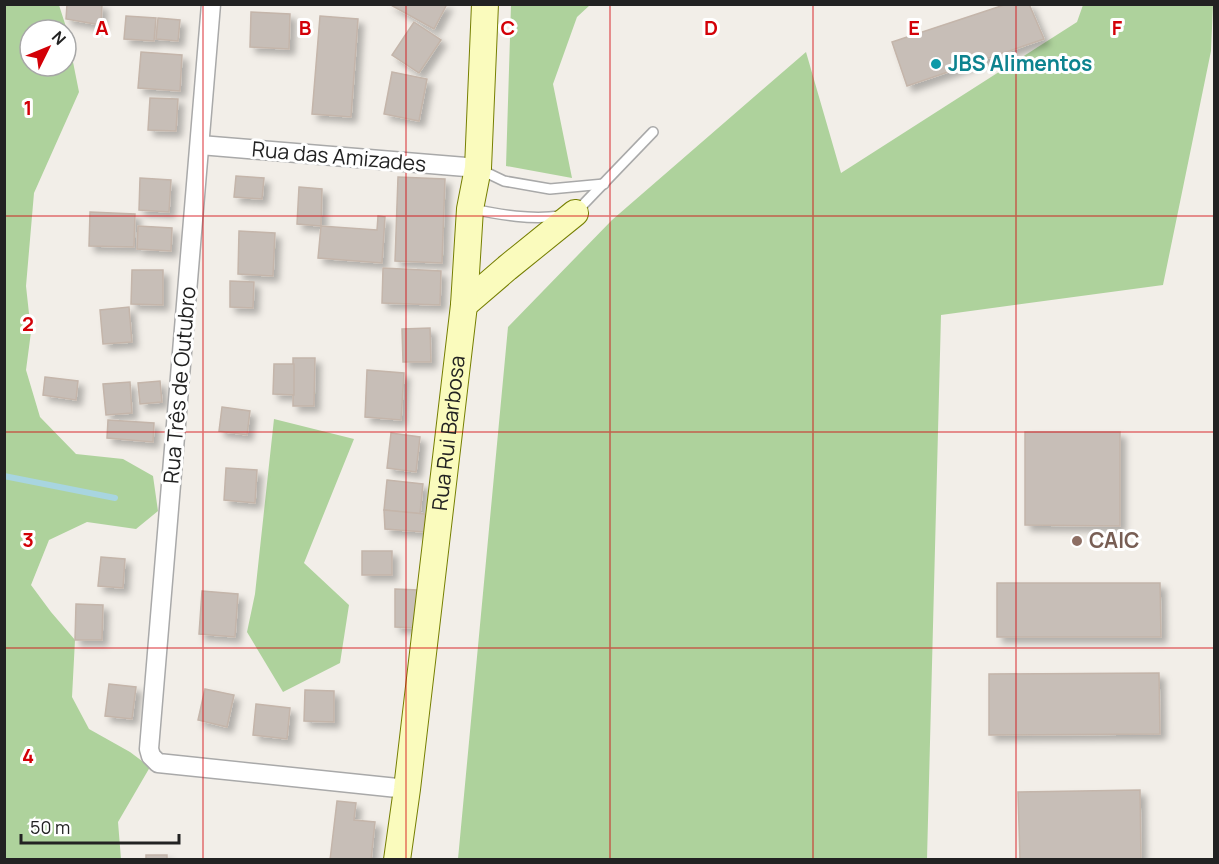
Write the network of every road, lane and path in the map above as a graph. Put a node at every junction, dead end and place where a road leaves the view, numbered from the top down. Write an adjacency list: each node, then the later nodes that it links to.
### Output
1 (211, 4): 4 (street, Rua Três de Outubro)
2 (485, 4): 5 (main road, Rua Rui Barbosa)
3 (653, 132): 6 (lane)
4 (200, 145): 5 (street, Rua das Amizades); 10 (street, Rua Três de Outubro)
5 (478, 168): 6 (lane); 7 (main road, Rua Rui Barbosa)
6 (604, 184): 8 (lane)
7 (470, 209): 8 (lane); 9 (main road, Rua Rui Barbosa)
8 (575, 213): 9 (main road)
9 (464, 305): 10 (main road, Rua Rui Barbosa)
10 (407, 789): 11 (main road, Rua Rui Barbosa)
11 (397, 860)

